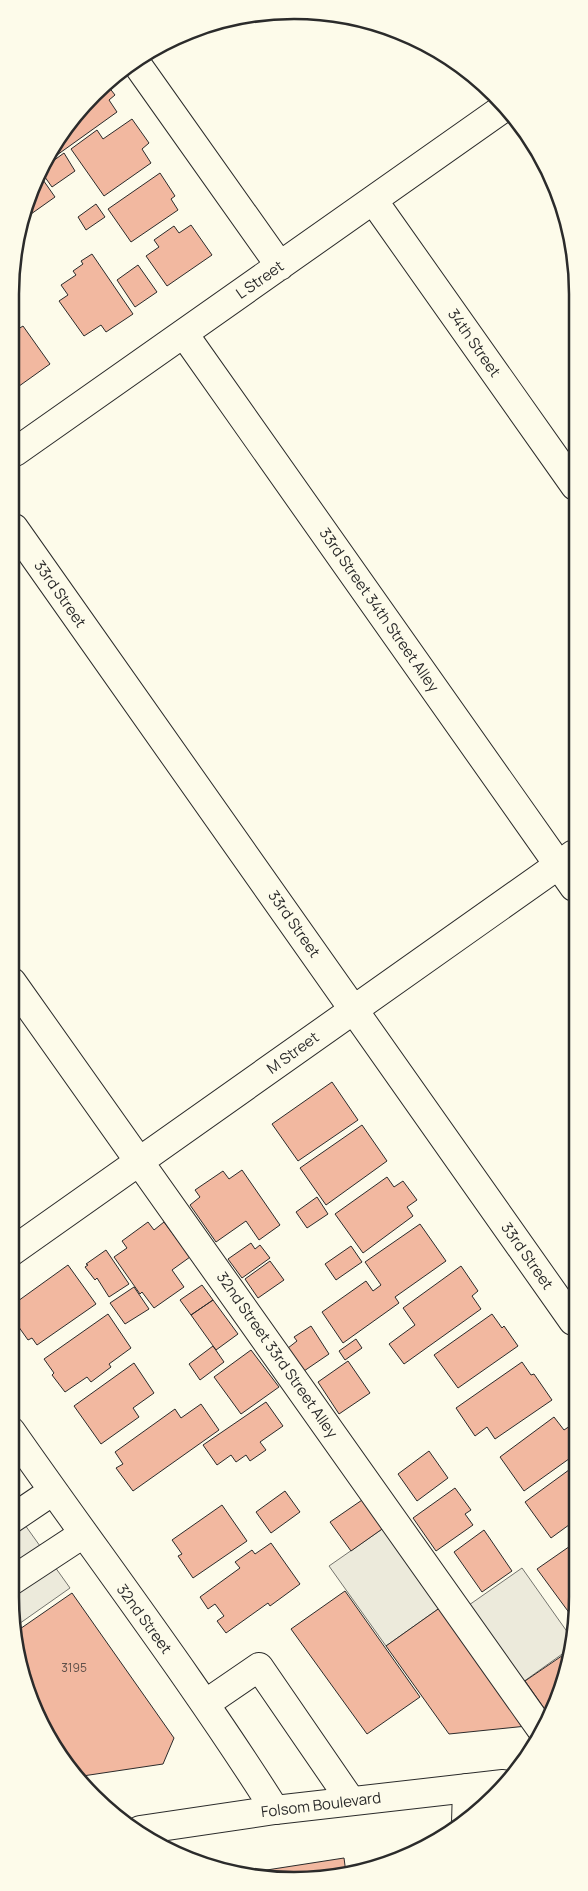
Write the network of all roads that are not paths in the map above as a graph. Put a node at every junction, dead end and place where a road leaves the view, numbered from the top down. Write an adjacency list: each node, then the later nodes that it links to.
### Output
1 (139, 67): 4 (street)
2 (499, 111): 3 (street, L Street)
3 (373, 200): 4 (street, L Street); 7 (street, 34th Street)
4 (280, 266): 5 (street, L Street)
5 (184, 334): 6 (street, L Street); 9 (street, 33rd Street 34th Street Alley)
6 (19, 449)
7 (569, 478)
8 (19, 535): 11 (street, 33rd Street)
9 (566, 859): 11 (street, M Street)
10 (19, 992): 12 (street, 32nd Street 33rd Street Alley)
11 (354, 1009): 12 (street, M Street); 14 (street, 33rd Street)
12 (140, 1162): 13 (street, M Street); 21 (street, 32nd Street 33rd Street Alley)
13 (19, 1246)
14 (569, 1315)
15 (19, 1442): 16 (street, 32nd Street)
16 (53, 1491): 17 (street); 18 (street, 32nd Street)
17 (19, 1514)
18 (83, 1534): 19 (street); 20 (street, 32nd Street)
19 (19, 1576)
20 (205, 1704): 24 (street); 25 (street, 32nd Street)
21 (538, 1725)
22 (495, 1785): 23 (street, Folsom Boulevard)
23 (467, 1788): 24 (street, Folsom Boulevard); 26 (street)
24 (351, 1801): 25 (street, Folsom Boulevard)
25 (275, 1810): 27 (street, Folsom Boulevard)
26 (466, 1811)
27 (146, 1829)

